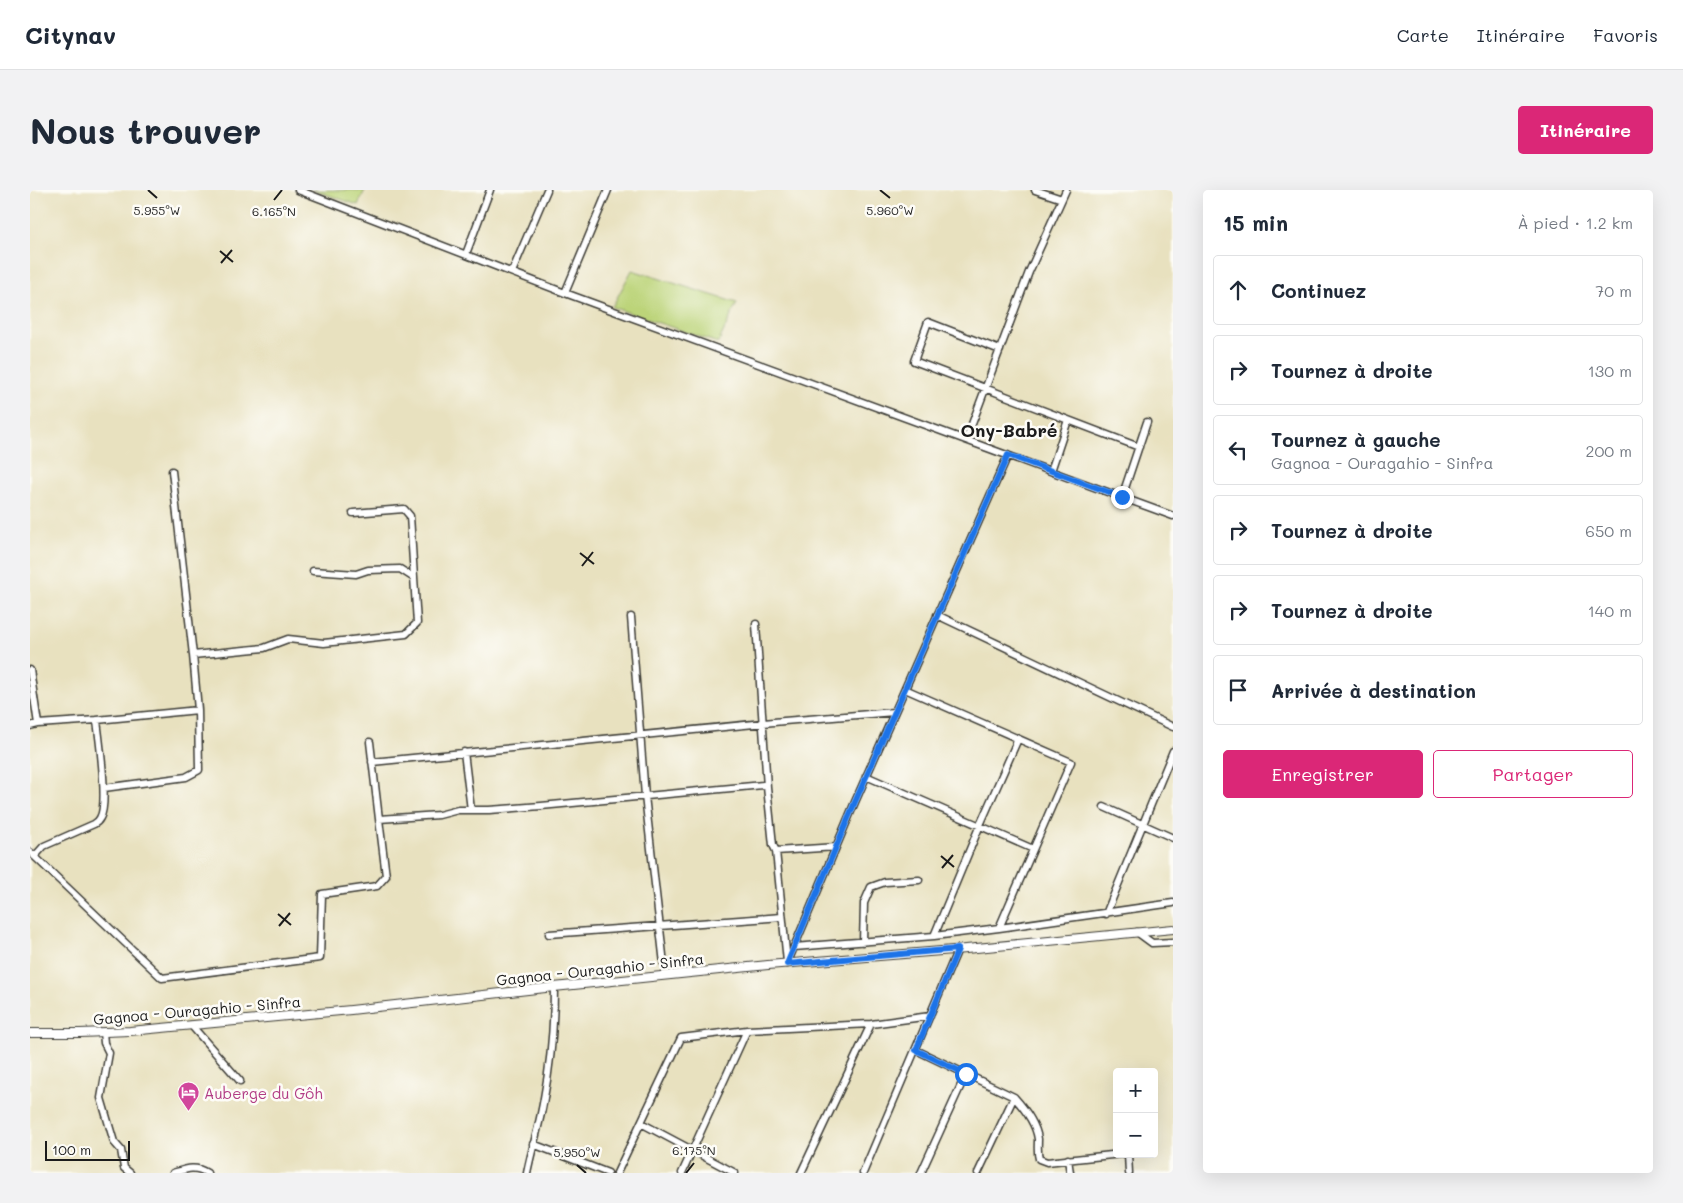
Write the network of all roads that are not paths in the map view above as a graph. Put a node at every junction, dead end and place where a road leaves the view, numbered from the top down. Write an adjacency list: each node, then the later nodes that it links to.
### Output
1 (298, 190): 8 (street)
2 (490, 190): 8 (street)
3 (547, 190): 9 (street)
4 (608, 190): 10 (street)
5 (1035, 190): 7 (street)
6 (1066, 190): 7 (street)
7 (1062, 199): 11 (street)
8 (466, 254): 9 (street)
9 (512, 272): 10 (street)
10 (565, 293): 15 (street)
11 (1000, 350): 12 (street); 12 (street)
12 (986, 388): 13 (street); 15 (street)
13 (1068, 420): 16 (street); 19 (street)
14 (1147, 422): 16 (street)
15 (966, 440): 17 (street)
16 (1138, 447): 20 (street)
17 (1008, 455): 19 (street); 25 (street)
18 (172, 471): 28 (street)
19 (1051, 471): 20 (street)
20 (1122, 497): 22 (street)
21 (353, 513): 24 (street)
22 (1173, 516)
23 (313, 572): 24 (street)
24 (414, 578): 28 (street)
25 (937, 615): 30 (street); 37 (street)
26 (631, 617): 38 (street)
27 (756, 624): 35 (street)
28 (193, 655): 31 (street)
29 (30, 670): 34 (street)
30 (905, 689): 32 (street); 39 (street)
31 (198, 710): 33 (street); 46 (street)
32 (894, 712): 35 (street); 44 (street)
33 (97, 720): 34 (street); 46 (street)
34 (38, 724): 36 (street)
35 (763, 724): 38 (street); 45 (street)
36 (30, 726)
37 (1173, 727)
38 (640, 735): 42 (street); 47 (street)
39 (1018, 739): 51 (street); 55 (street)
40 (370, 742): 43 (street)
41 (1173, 751): 52 (street)
42 (464, 752): 43 (street); 49 (street)
43 (372, 762): 50 (street)
44 (866, 776): 51 (street); 54 (street)
45 (767, 787): 47 (street); 56 (street)
46 (104, 788): 57 (street)
47 (645, 796): 49 (street); 63 (street)
48 (1104, 807): 52 (street)
49 (471, 810): 50 (street)
50 (379, 819): 57 (street)
51 (980, 825): 55 (street); 68 (street)
52 (1142, 825): 53 (street); 61 (street)
53 (1173, 838)
54 (836, 847): 56 (street); 71 (street)
55 (1033, 849): 64 (street)
56 (776, 851): 62 (street)
57 (32, 854)
58 (919, 880): 69 (street)
59 (1173, 896): 60 (street)
60 (1171, 904): 61 (street)
61 (1106, 914): 64 (street)
62 (782, 917): 63 (street); 74 (street)
63 (660, 927): 67 (street); 73 (street)
64 (999, 928): 68 (street)
65 (1173, 929): 66 (main road, Gagnoa - Ouragahio - Sinfra)
66 (1137, 932): 70 (street); 72 (main road, Gagnoa - Ouragahio - Sinfra)
67 (549, 934)
68 (934, 936): 69 (street)
69 (864, 942): 71 (street)
70 (1173, 942)
71 (794, 947): 74 (street)
72 (958, 949): 74 (main road, Gagnoa - Ouragahio - Sinfra); 76 (street)
73 (664, 964)
74 (787, 964): 75 (main road, Gagnoa - Ouragahio - Sinfra)
75 (554, 987): 78 (main road, Gagnoa - Ouragahio - Sinfra); 87 (street)
76 (930, 1016): 77 (street); 82 (street)
77 (871, 1024): 79 (street); 100 (street)
78 (191, 1025): 80 (main road, Gagnoa - Ouragahio - Sinfra); 84 (street)
79 (747, 1030): 86 (street); 88 (street)
80 (103, 1032): 81 (main road, Gagnoa - Ouragahio - Sinfra); 92 (street)
81 (30, 1033)
82 (916, 1050): 83 (street); 101 (street)
83 (966, 1074): 85 (street); 102 (street)
84 (240, 1081)
85 (1014, 1097): 91 (street); 103 (street)
86 (641, 1123): 88 (street); 97 (street)
87 (533, 1144): 95 (street); 96 (street)
88 (692, 1150): 98 (street); 99 (street)
89 (1113, 1155): 91 (street)
90 (1128, 1158): 105 (street)
91 (1068, 1159): 104 (street)
92 (130, 1173)
93 (173, 1173): 94 (street)
94 (207, 1173)
95 (527, 1173)
96 (608, 1173)
97 (617, 1173)
98 (682, 1173)
99 (736, 1173)
100 (801, 1173)
101 (863, 1173)
102 (921, 1173)
103 (978, 1173)
104 (1070, 1173)
105 (1130, 1173)

